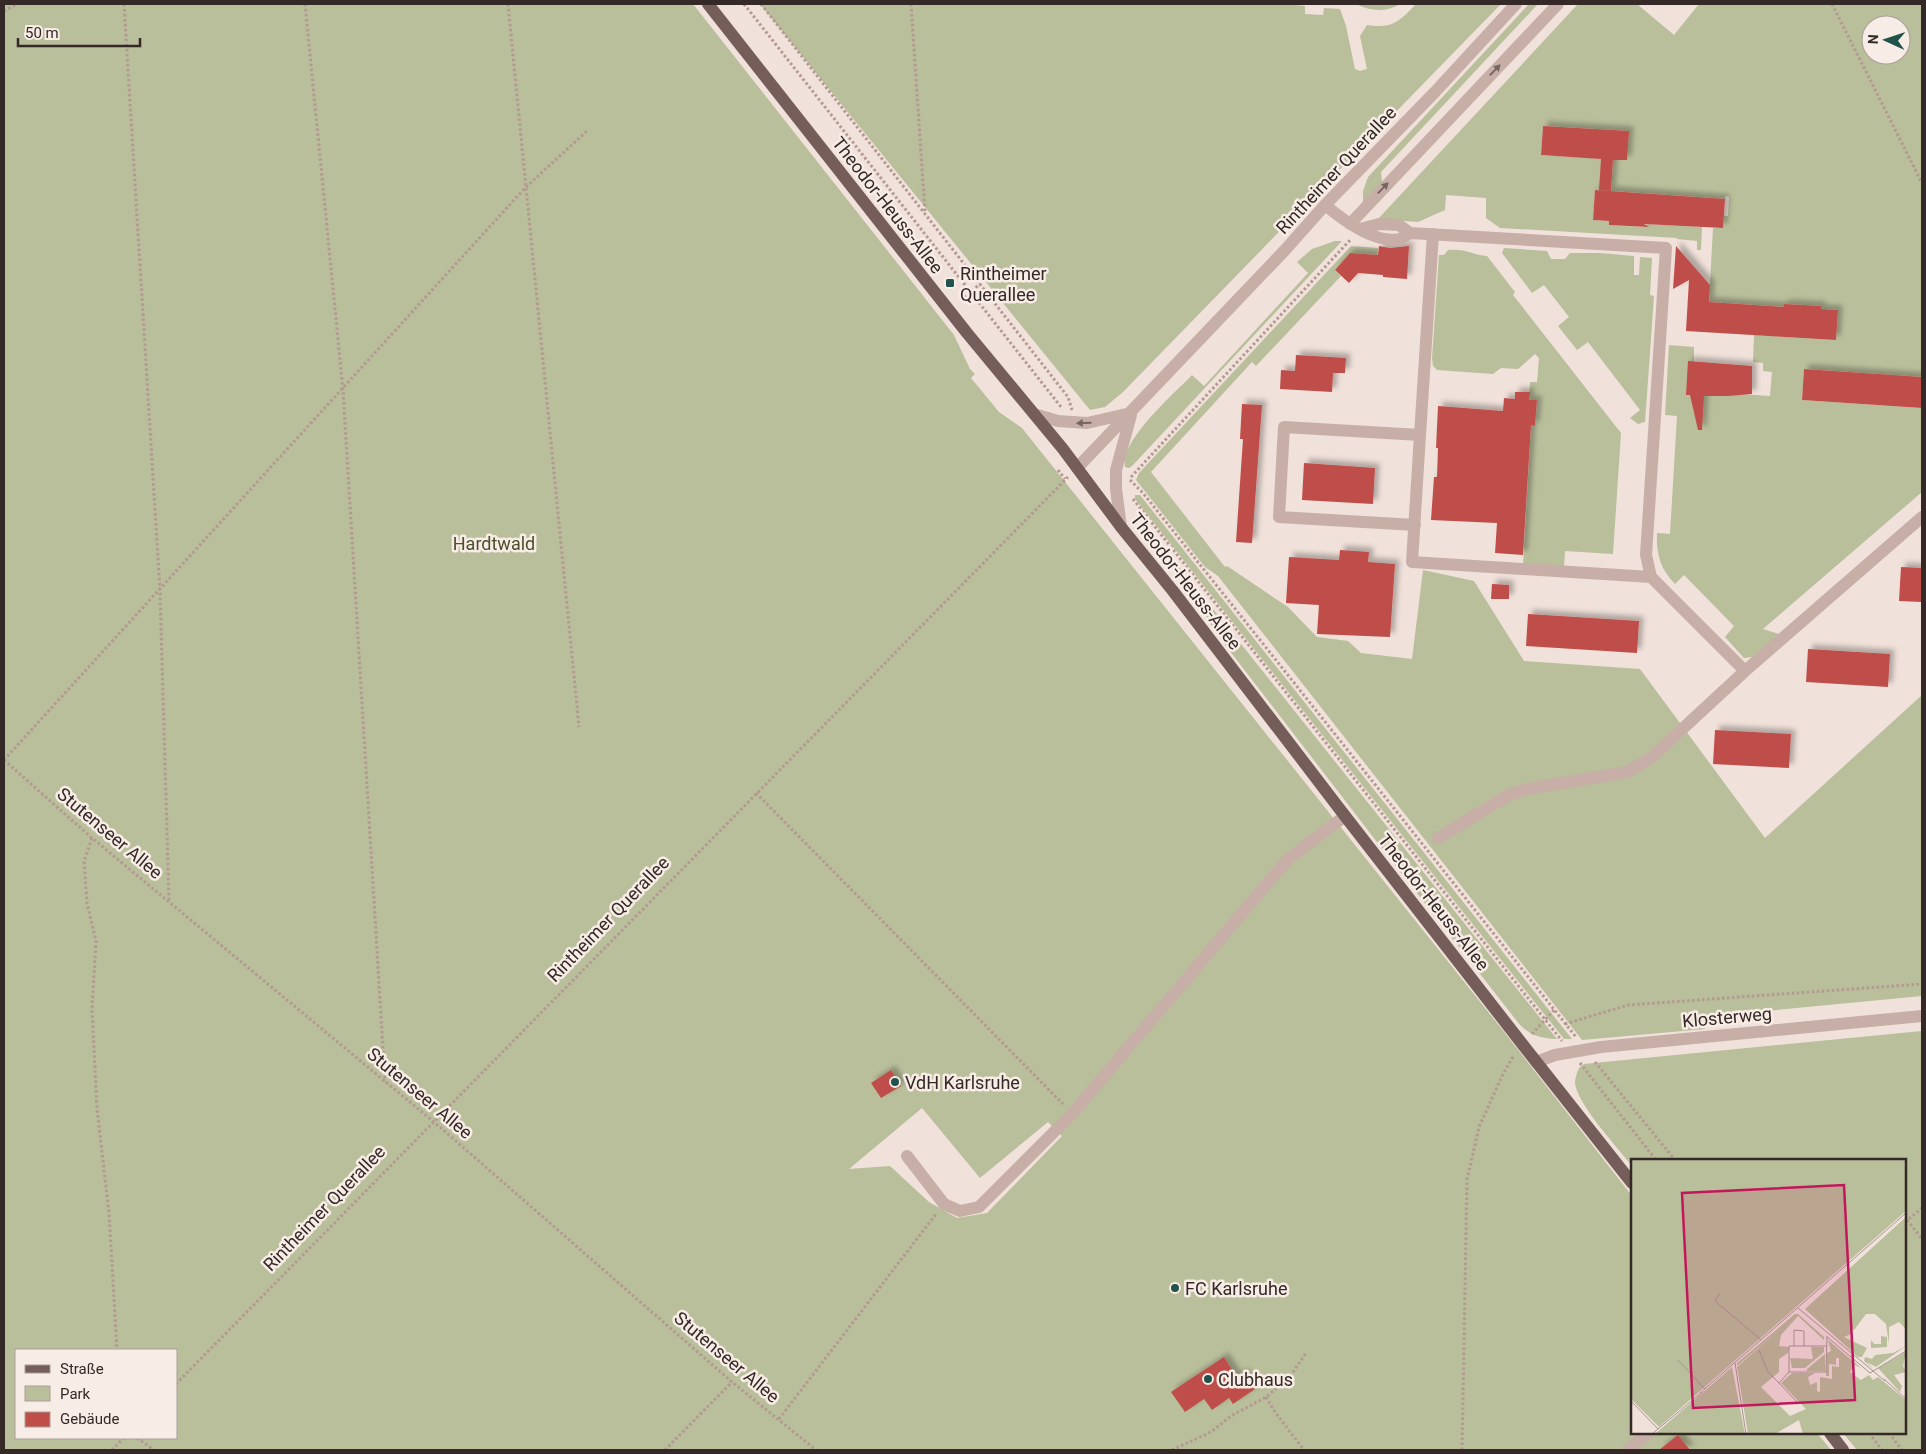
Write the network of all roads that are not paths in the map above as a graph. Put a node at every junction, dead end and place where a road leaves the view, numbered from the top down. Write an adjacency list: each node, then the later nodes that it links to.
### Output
1 (708, 4): 8 (main road, Theodor-Heuss-Allee)
2 (1516, 4): 4 (street, Rintheimer Querallee)
3 (1558, 4): 5 (street, one-way to 3)
4 (1325, 205): 5 (street); 7 (street, Rintheimer Querallee)
5 (1355, 226): 6 (street)
6 (1433, 234): 9 (street); 14 (street)
7 (1131, 412): 8 (street, one-way to 8); 10 (street, Rintheimer Querallee); 13 (street)
8 (1034, 414): 10 (main road, Theodor-Heuss-Allee)
9 (1420, 435): 12 (street); 12 (street)
10 (1077, 468): 13 (main road, Theodor-Heuss-Allee)
11 (1922, 517): 15 (street)
12 (1415, 525): 14 (street)
13 (1121, 527): 16 (main road, Theodor-Heuss-Allee)
14 (1651, 577): 15 (street)
15 (1744, 671): 17 (street)
16 (1345, 816): 19 (main road, Theodor-Heuss-Allee); 20 (street)
17 (1438, 838)
18 (1922, 1016): 19 (street, Klosterweg)
19 (1536, 1062): 21 (main road, Theodor-Heuss-Allee)
20 (908, 1156)
21 (1631, 1182)
22 (1648, 1434): 24 (street)
23 (1831, 1434): 25 (main road)
24 (1628, 1450)
25 (1843, 1450)

